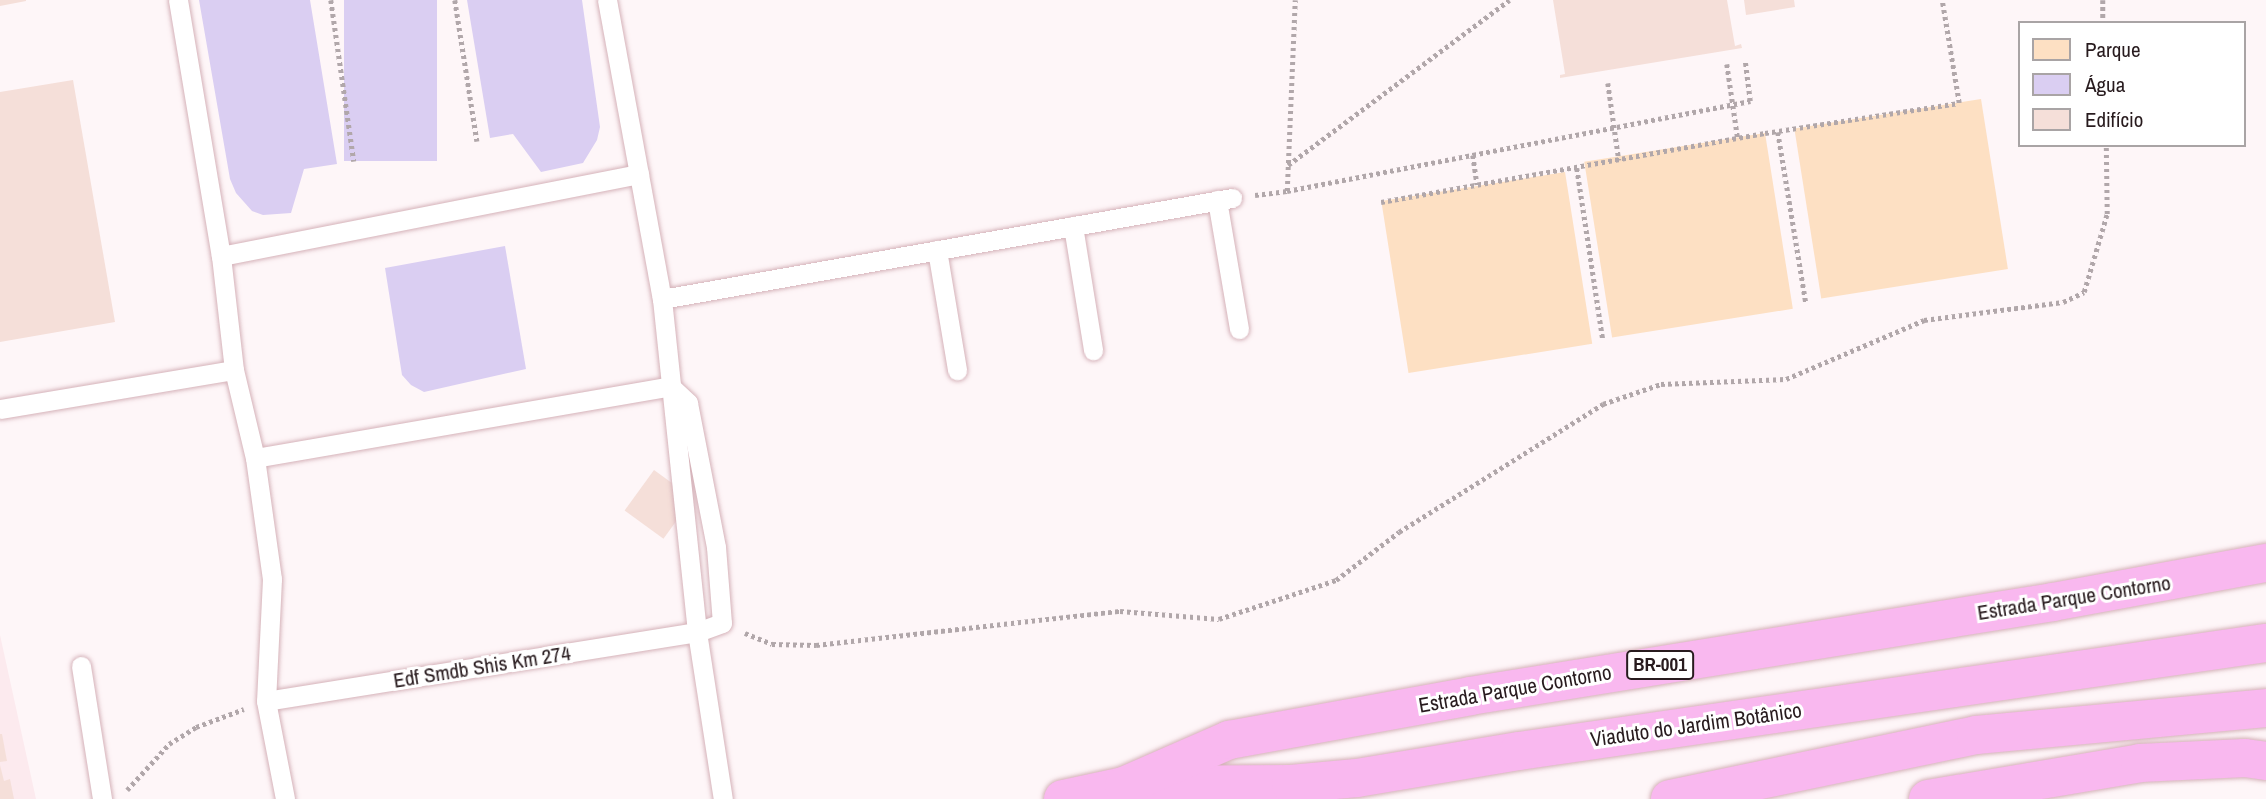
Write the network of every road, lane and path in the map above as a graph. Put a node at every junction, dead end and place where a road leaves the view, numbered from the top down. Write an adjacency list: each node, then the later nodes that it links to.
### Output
1 (178, 0): 31 (lane)
2 (331, 0): 21 (path)
3 (455, 0): 17 (path)
4 (607, 0): 24 (lane)
5 (1296, 0): 22 (path)
6 (1509, 0): 22 (path)
7 (1942, 0): 15 (path)
8 (2103, 0): 9 (path)
9 (2103, 21)
10 (1745, 61): 13 (path)
11 (1727, 64): 13 (path)
12 (1608, 83): 14 (path)
13 (1732, 105): 14 (path); 16 (path)
14 (1615, 128): 19 (path); 20 (path)
15 (1778, 132): 16 (path); 33 (path)
16 (1738, 139): 20 (path)
17 (477, 141)
18 (2106, 147): 43 (path)
19 (1473, 155): 25 (path); 26 (path)
20 (1619, 160): 23 (path)
21 (355, 161)
22 (1288, 164): 26 (path)
23 (1577, 168): 25 (path); 35 (path)
24 (639, 174): 31 (lane); 32 (lane)
25 (1477, 186): 28 (path)
26 (1287, 191): 27 (path)
27 (1224, 199): 29 (lane); 34 (lane)
28 (1381, 202)
29 (1073, 226): 30 (lane); 36 (lane)
30 (937, 250): 32 (lane); 38 (lane)
31 (221, 256): 37 (lane)
32 (662, 299): 39 (lane)
33 (1806, 303)
34 (1239, 328)
35 (1603, 340)
36 (1093, 350)
37 (234, 370): 40 (lane); 41 (lane)
38 (957, 370)
39 (670, 386): 41 (lane); 43 (lane); 44 (lane)
40 (0, 409)
41 (255, 458): 47 (lane)
42 (2266, 563): 50 (highway, Estrada Parque Contorno / BR-001)
43 (722, 623): 44 (lane, Edf Smdb Shis Km 274)
44 (697, 632): 47 (lane, Edf Smdb Shis Km 274); 54 (lane)
45 (2266, 643): 50 (highway, Viaduto do Jardim Botânico)
46 (81, 666): 51 (lane)
47 (266, 701): 52 (path); 53 (lane)
48 (2266, 708): 56 (highway)
49 (2266, 761): 57 (highway)
50 (1124, 786): 55 (highway, Estrada Parque Contorno / BR-001)
51 (103, 799)
52 (119, 799)
53 (285, 799)
54 (723, 799)
55 (1063, 799)
56 (1670, 799)
57 (1928, 799)

